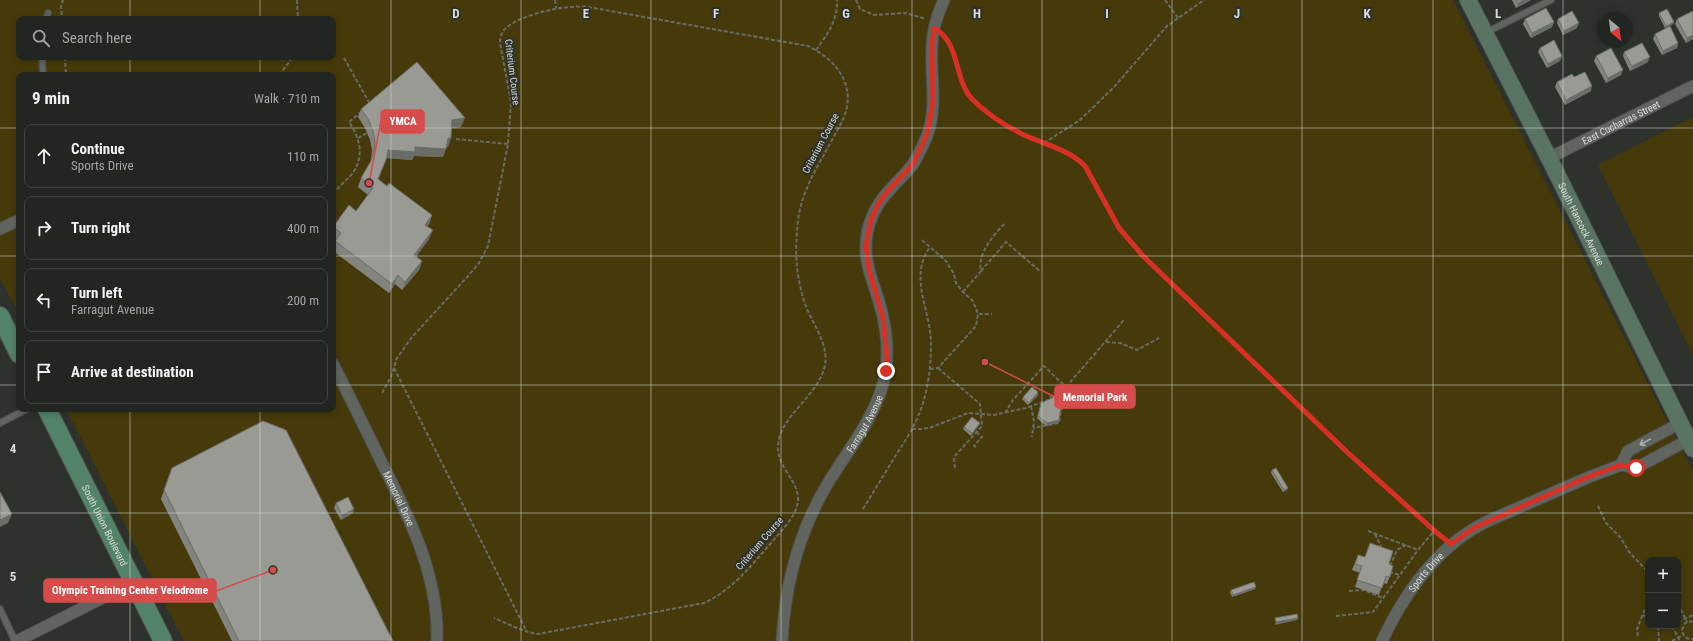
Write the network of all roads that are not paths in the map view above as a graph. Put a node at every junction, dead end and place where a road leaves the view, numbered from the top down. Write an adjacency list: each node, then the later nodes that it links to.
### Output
1 (944, 0): 25 (street, Farragut Avenue)
2 (1468, 0): 4 (main road, South Hancock Avenue)
3 (1551, 0): 4 (lane)
4 (1485, 33): 8 (main road, South Hancock Avenue)
5 (42, 60): 6 (lane)
6 (43, 72)
7 (1693, 86): 8 (street, East Cucharras Street)
8 (1549, 158): 17 (main road, South Hancock Avenue)
9 (16, 221): 10 (street)
10 (0, 229)
11 (0, 316): 12 (main road)
12 (16, 348)
13 (336, 370): 24 (street, Memorial Drive)
14 (21, 412): 16 (lane)
15 (49, 412): 20 (main road, South Union Boulevard)
16 (0, 423)
17 (1680, 423): 18 (main road, South Hancock Avenue); 19 (street, one-way to 19)
18 (1691, 445): 19 (street, Sports Drive)
19 (1621, 465): 26 (street, Sports Drive)
20 (134, 582): 22 (street); 23 (main road, South Union Boulevard)
21 (0, 609): 22 (lane)
22 (16, 641)
23 (163, 641)
24 (437, 641)
25 (782, 641)
26 (1382, 641)

